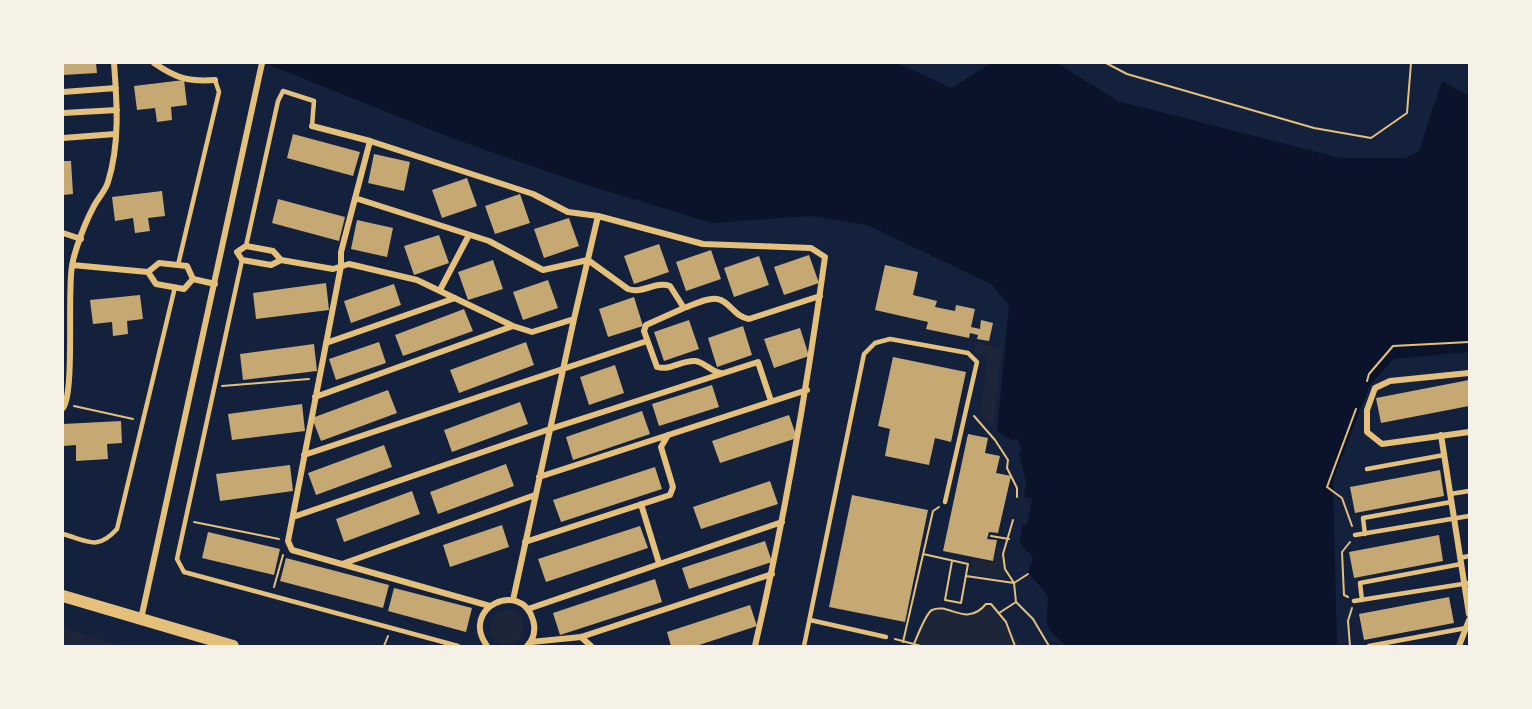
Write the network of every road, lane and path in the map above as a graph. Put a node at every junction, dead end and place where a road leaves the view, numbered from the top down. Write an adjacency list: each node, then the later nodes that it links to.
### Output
1 (114, 63): 7 (street)
2 (154, 63): 6 (street)
3 (1106, 63): 4 (path)
4 (1411, 63)
5 (262, 64): 21 (street)
6 (215, 80): 27 (lane)
7 (116, 88): 8 (street); 9 (street)
8 (63, 92)
9 (117, 110): 10 (street); 12 (street)
10 (63, 113)
11 (312, 126): 14 (street); 20 (lane)
12 (115, 134): 13 (street); 19 (street)
13 (63, 138)
14 (370, 141): 15 (street); 16 (street)
15 (355, 198): 18 (street); 28 (street)
16 (598, 216): 25 (street); 34 (street)
17 (63, 233): 19 (street)
18 (469, 235): 25 (street); 33 (street)
19 (81, 239): 26 (street)
20 (246, 246): 22 (street); 24 (street)
21 (222, 249): 22 (street); 31 (street)
22 (237, 252): 23 (street)
23 (242, 260): 24 (street); 48 (lane)
24 (281, 260): 28 (street)
25 (588, 260): 36 (street); 38 (street)
26 (72, 265): 29 (street); 37 (street)
27 (178, 265): 29 (street); 30 (street)
28 (341, 266): 33 (street); 42 (street)
29 (148, 272): 32 (street)
30 (193, 279): 31 (street); 32 (street)
31 (215, 284): 108 (street)
32 (175, 287): 54 (lane)
33 (440, 290): 35 (street)
34 (820, 296): 36 (street); 49 (street)
35 (455, 298): 39 (street); 42 (street)
36 (684, 308): 41 (street)
37 (67, 313): 40 (street)
38 (574, 319): 39 (street); 44 (street)
39 (513, 326): 50 (street)
40 (66, 332): 43 (street)
41 (647, 341): 44 (street); 45 (street)
42 (326, 344): 47 (street)
43 (66, 352): 52 (street)
44 (563, 368): 55 (street); 59 (street)
45 (723, 373): 51 (street); 55 (street)
46 (1469, 373): 58 (street)
47 (318, 378): 48 (path); 50 (street)
48 (214, 384): 73 (lane)
49 (807, 390): 51 (street); 76 (street)
50 (315, 397): 59 (street)
51 (771, 401): 57 (street)
52 (64, 406): 54 (path)
53 (968, 410): 66 (path); 68 (lane); 109 (lane)
54 (143, 422): 77 (lane)
55 (550, 429): 62 (street); 72 (street)
56 (1469, 432): 58 (street)
57 (668, 435): 62 (street); 70 (street)
58 (1441, 435): 60 (street)
59 (304, 455): 72 (street)
60 (1444, 455): 61 (lane); 64 (street)
61 (1367, 469)
62 (539, 477): 65 (street)
63 (1469, 490): 64 (lane)
64 (1450, 494): 69 (street)
65 (536, 495): 83 (street); 90 (street)
66 (1017, 497)
67 (1342, 498): 79 (path)
68 (945, 502): 85 (path)
69 (1451, 502): 75 (street); 78 (lane)
70 (641, 504): 83 (street); 89 (street)
71 (1469, 516): 75 (lane)
72 (292, 517): 82 (street)
73 (185, 520): 82 (path); 96 (lane)
74 (1013, 520): 81 (path)
75 (1453, 520): 78 (lane); 88 (street)
76 (782, 522): 89 (street); 91 (street)
77 (63, 534)
78 (1365, 534): 79 (lane)
79 (1355, 535): 101 (path)
80 (991, 536): 81 (path)
81 (1009, 539): 94 (path)
82 (288, 541): 84 (street)
83 (525, 542): 98 (street)
84 (292, 550): 90 (street); 96 (path)
85 (923, 554): 87 (path); 113 (path)
86 (1469, 556): 88 (lane)
87 (952, 561): 93 (path); 100 (path)
88 (1460, 561): 95 (street); 99 (lane)
89 (659, 563): 104 (street)
90 (342, 564): 103 (street)
91 (772, 574): 111 (street); 120 (street)
92 (1028, 574): 94 (path)
93 (966, 576): 94 (path); 100 (path)
94 (1014, 583): 102 (path)
95 (1467, 583): 99 (lane); 107 (street)
96 (271, 595): 117 (lane)
97 (63, 596): 108 (main road)
98 (513, 600): 103 (street); 104 (street)
99 (1362, 600): 101 (lane)
100 (949, 601): 105 (path)
101 (1354, 601): 125 (path)
102 (1016, 602): 106 (path); 124 (path)
103 (490, 606): 118 (street)
104 (528, 609): 114 (street)
105 (946, 611): 106 (path); 115 (path)
106 (999, 613): 123 (path)
107 (1469, 614)
108 (141, 619): 116 (main road)
109 (810, 620): 112 (lane); 121 (lane)
110 (1468, 624): 126 (lane); 127 (street)
111 (581, 637): 114 (street); 119 (street)
112 (886, 638): 113 (path)
113 (903, 642): 115 (path)
114 (529, 644)
115 (914, 644): 122 (path)
116 (233, 646)
117 (458, 646)
118 (487, 646)
119 (591, 646)
120 (755, 646)
121 (804, 646)
122 (921, 646)
123 (1016, 646)
124 (1050, 646)
125 (1350, 646)
126 (1369, 646)
127 (1459, 646)

